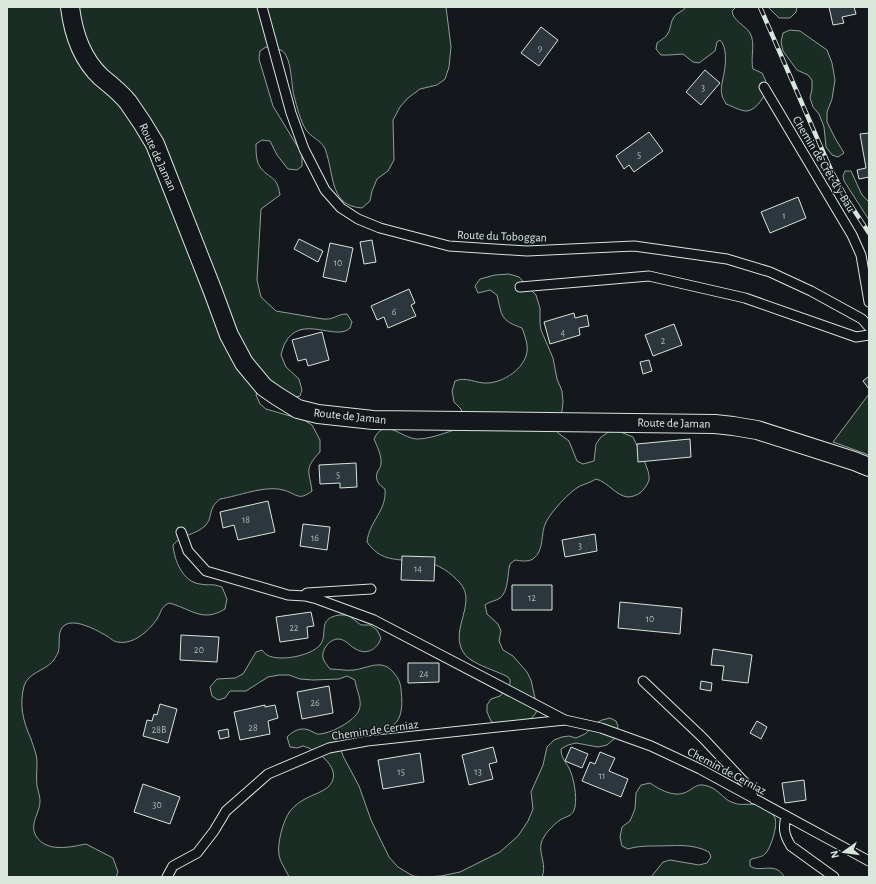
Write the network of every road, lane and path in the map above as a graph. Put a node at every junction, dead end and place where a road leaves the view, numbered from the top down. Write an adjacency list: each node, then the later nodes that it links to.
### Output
1 (70, 7): 8 (street, Route de Jaman)
2 (262, 7): 6 (lane, Route du Toboggan)
3 (764, 87): 5 (lane, Chemin de Crêt-d'y-Bau)
4 (520, 287): 7 (lane)
5 (869, 302)
6 (869, 327)
7 (869, 335)
8 (869, 467)
9 (181, 532): 11 (lane, Chemin de Cerniaz)
10 (371, 588): 11 (lane)
11 (305, 596): 13 (lane, Chemin de Cerniaz)
12 (643, 681): 14 (lane)
13 (565, 720): 14 (lane, Chemin de Cerniaz); 17 (lane, Chemin de Cerniaz)
14 (754, 798): 15 (lane, Chemin de Cerniaz)
15 (786, 816): 16 (lane, Chemin de Cerniaz); 18 (lane)
16 (869, 861)
17 (166, 877)
18 (834, 877)

